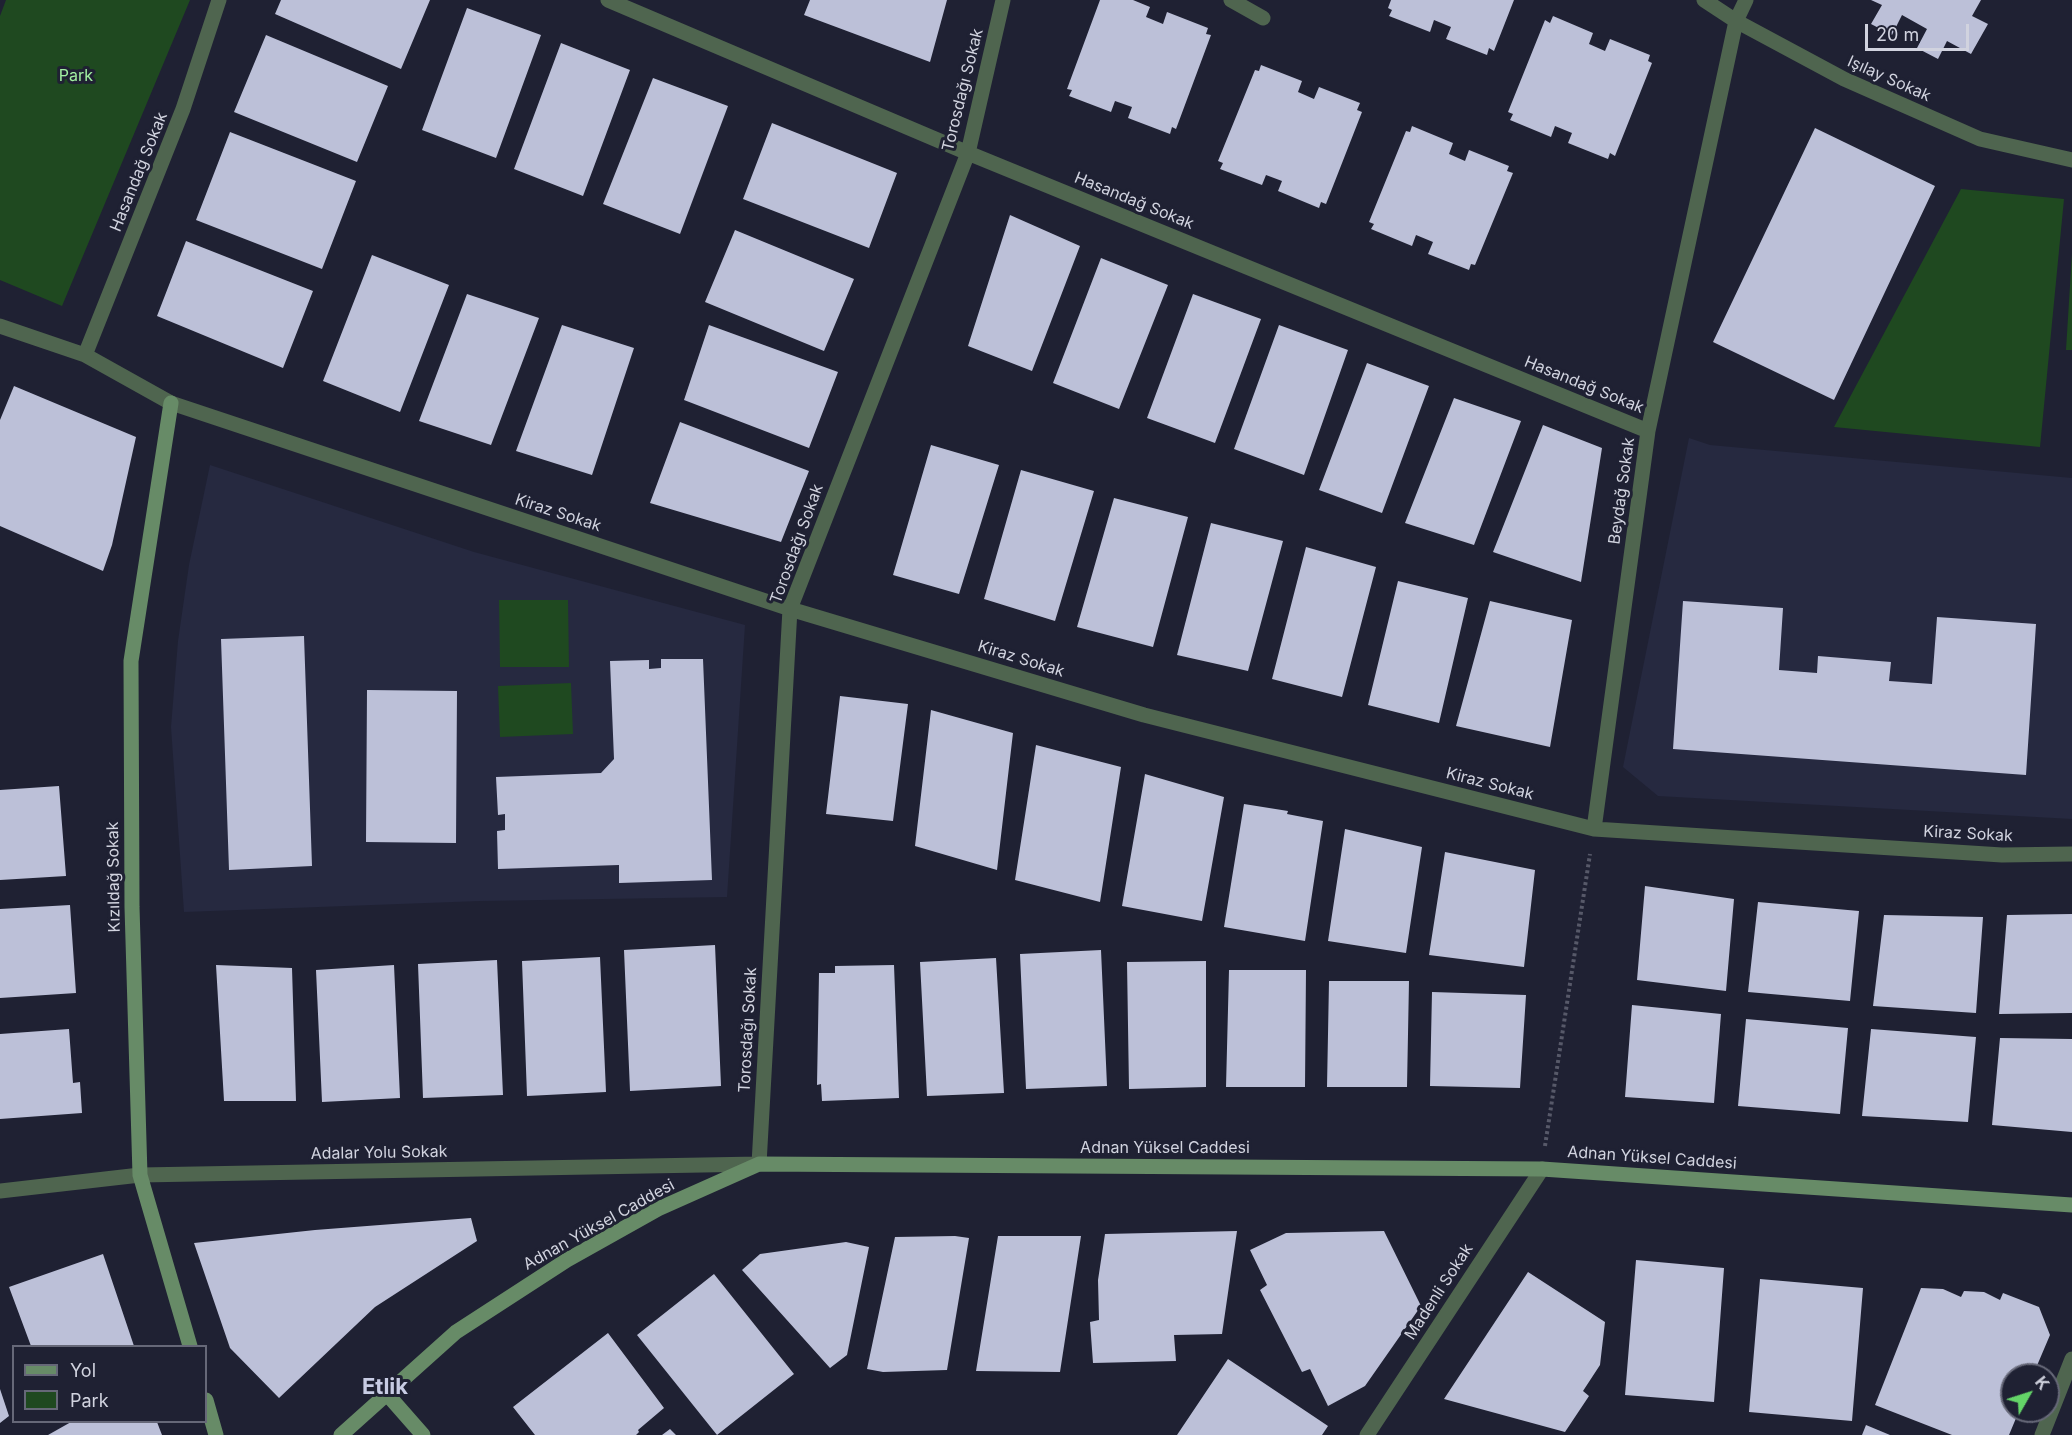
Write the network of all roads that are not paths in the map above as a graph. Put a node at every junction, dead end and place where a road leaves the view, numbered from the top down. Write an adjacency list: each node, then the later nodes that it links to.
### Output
1 (219, 0): 12 (street, Hasandağ Sokak)
2 (608, 0): 9 (street, Hasandağ Sokak)
3 (1003, 0): 9 (street, Torosdağı Sokak)
4 (1231, 0): 7 (street)
5 (1704, 0): 8 (street, Işılay Sokak)
6 (1746, 0): 8 (street, Beydağ Sokak)
7 (1263, 18)
8 (1736, 21): 10 (street, Işılay Sokak); 14 (street, Beydağ Sokak)
9 (968, 153): 14 (street, Hasandağ Sokak); 15 (street, Torosdağı Sokak)
10 (2072, 160)
11 (0, 326): 12 (street, Kiraz Sokak)
12 (85, 355): 13 (street, Kiraz Sokak)
13 (171, 403): 15 (street, Kiraz Sokak); 20 (street, Kızıldağ Sokak)
14 (1648, 431): 16 (street, Beydağ Sokak)
15 (790, 609): 16 (street, Kiraz Sokak); 18 (street, Torosdağı Sokak)
16 (1594, 830): 17 (street, Kiraz Sokak)
17 (2072, 854)
18 (759, 1164): 19 (street, Adnan Yüksel Caddesi); 20 (street, Adalar Yolu Sokak); 25 (street, Adnan Yüksel Caddesi)
19 (1542, 1169): 22 (street, Adnan Yüksel Caddesi); 30 (street, Madenli Sokak)
20 (140, 1175): 21 (street, Adalar Yolu Sokak); 23 (street, Kızıldağ Sokak)
21 (0, 1191)
22 (2072, 1205)
23 (189, 1345)
24 (2072, 1359): 31 (street)
25 (387, 1394): 28 (street, Adnan Yüksel Caddesi); 29 (street)
26 (207, 1404): 27 (street)
27 (216, 1435)
28 (341, 1435)
29 (423, 1435)
30 (1367, 1435)
31 (2042, 1435)

